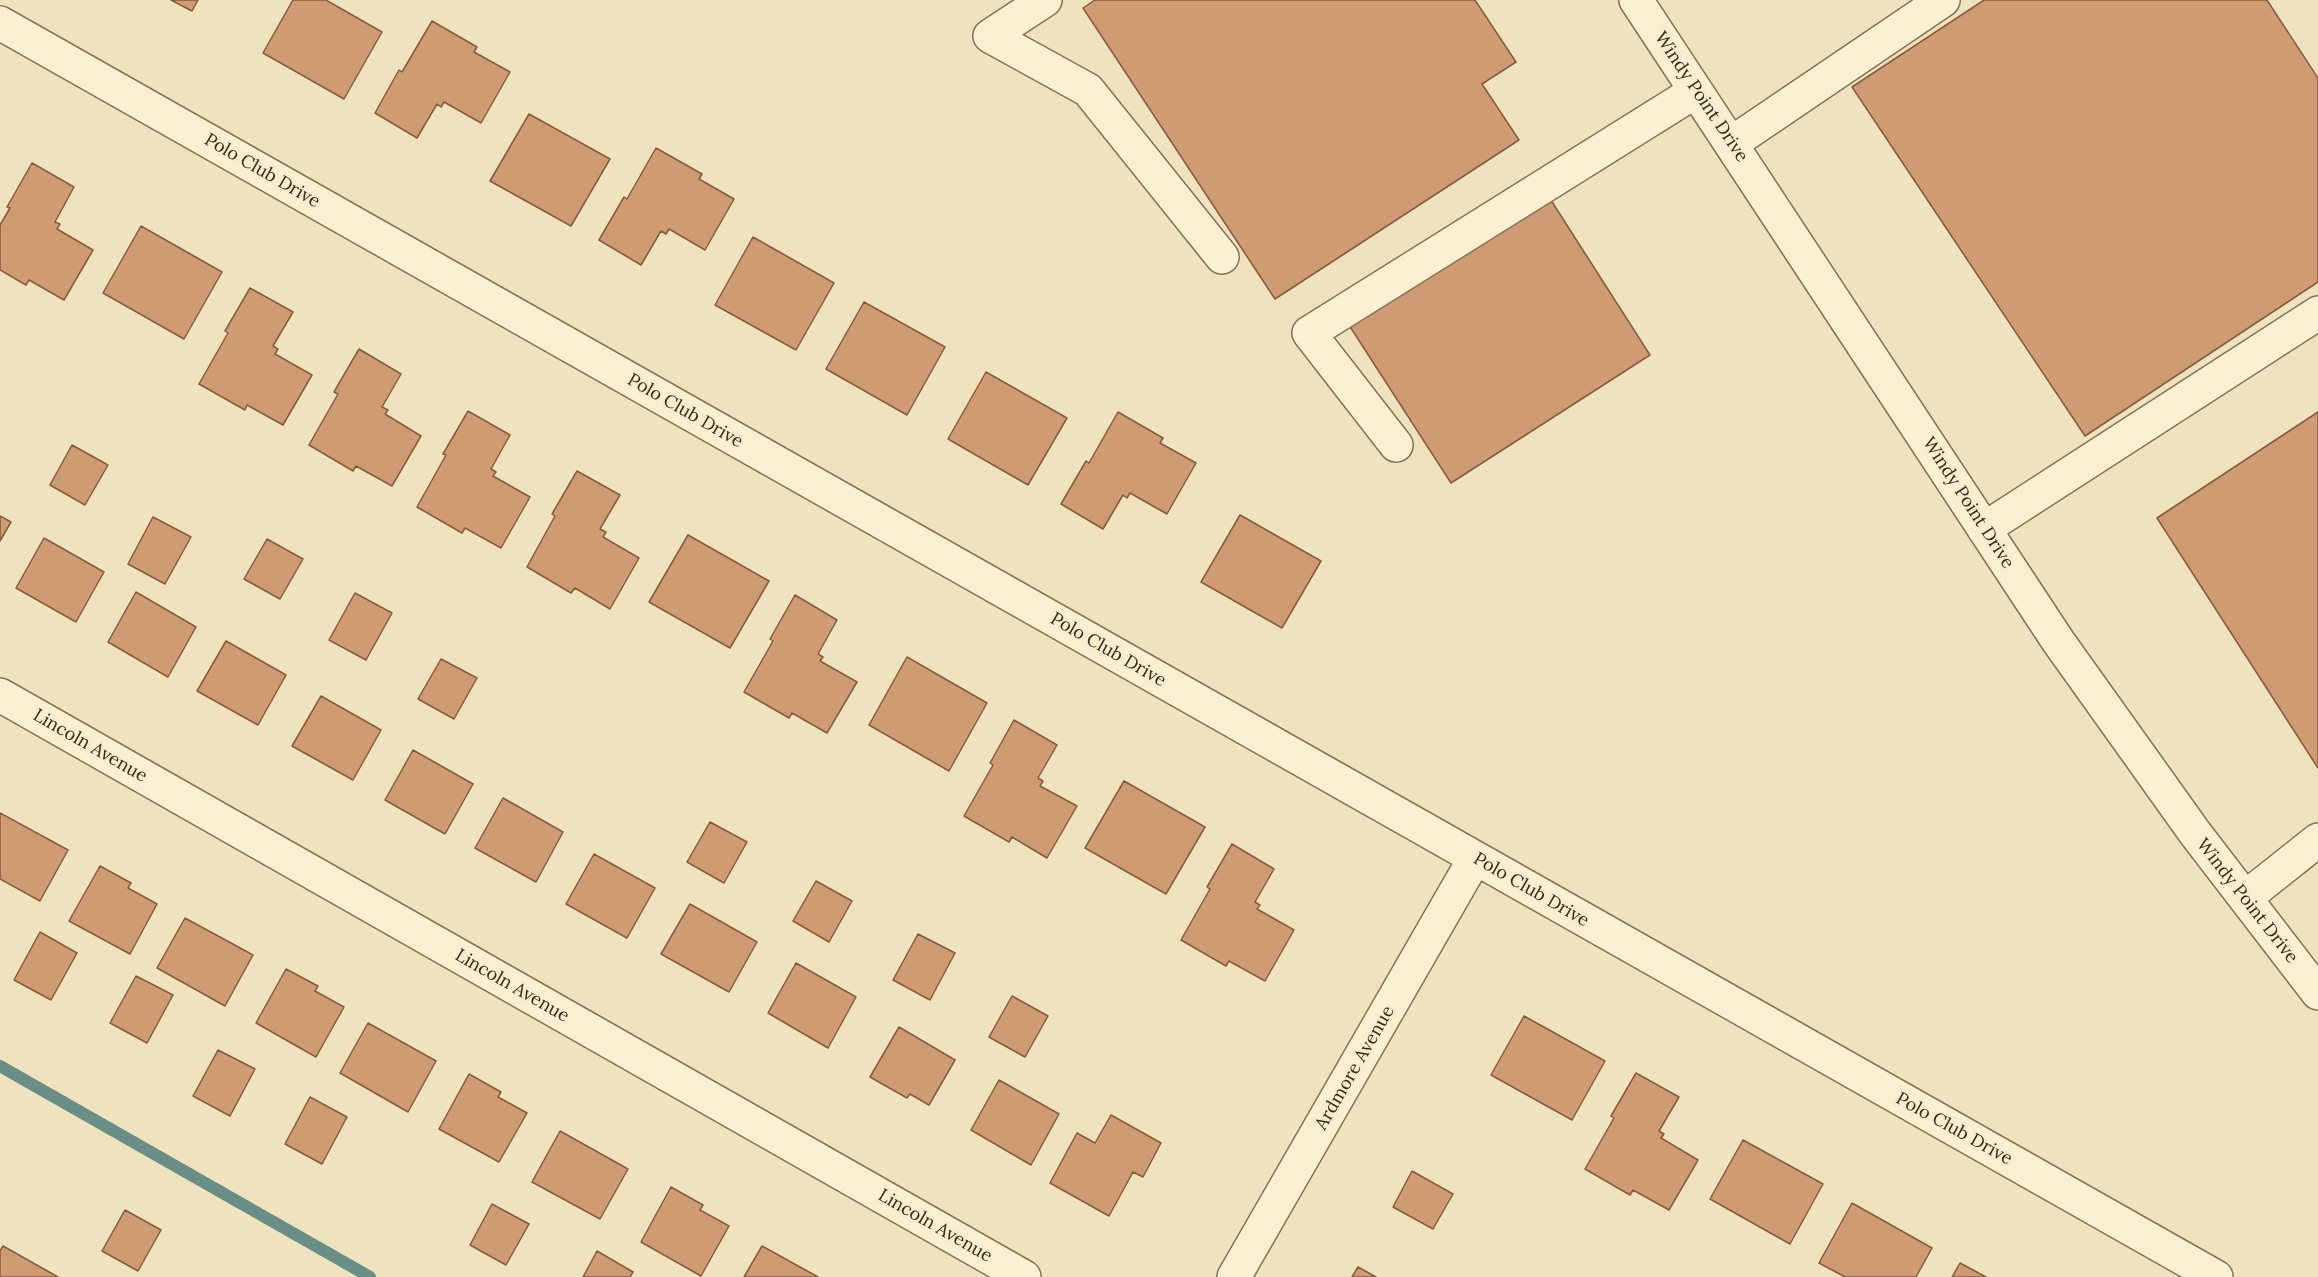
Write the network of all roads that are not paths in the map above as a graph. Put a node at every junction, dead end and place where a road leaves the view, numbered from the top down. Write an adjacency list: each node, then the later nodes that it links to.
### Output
1 (1046, 0): 7 (street)
2 (1636, 0): 5 (street, Windy Point Drive)
3 (1943, 0): 6 (street)
4 (0, 23): 13 (street, Polo Club Drive)
5 (1696, 91): 6 (street, Windy Point Drive); 9 (street)
6 (1732, 143): 10 (street, Windy Point Drive)
7 (1222, 257)
8 (2318, 313): 10 (street)
9 (1396, 445)
10 (1984, 529): 14 (street, Windy Point Drive)
11 (0, 695): 16 (street, Lincoln Avenue)
12 (2318, 840): 14 (street)
13 (1475, 858): 17 (street, Ardmore Avenue); 18 (street, Polo Club Drive)
14 (2245, 898): 15 (street, Windy Point Drive)
15 (2312, 973)
16 (1024, 1277)
17 (1234, 1277)
18 (2216, 1277)

